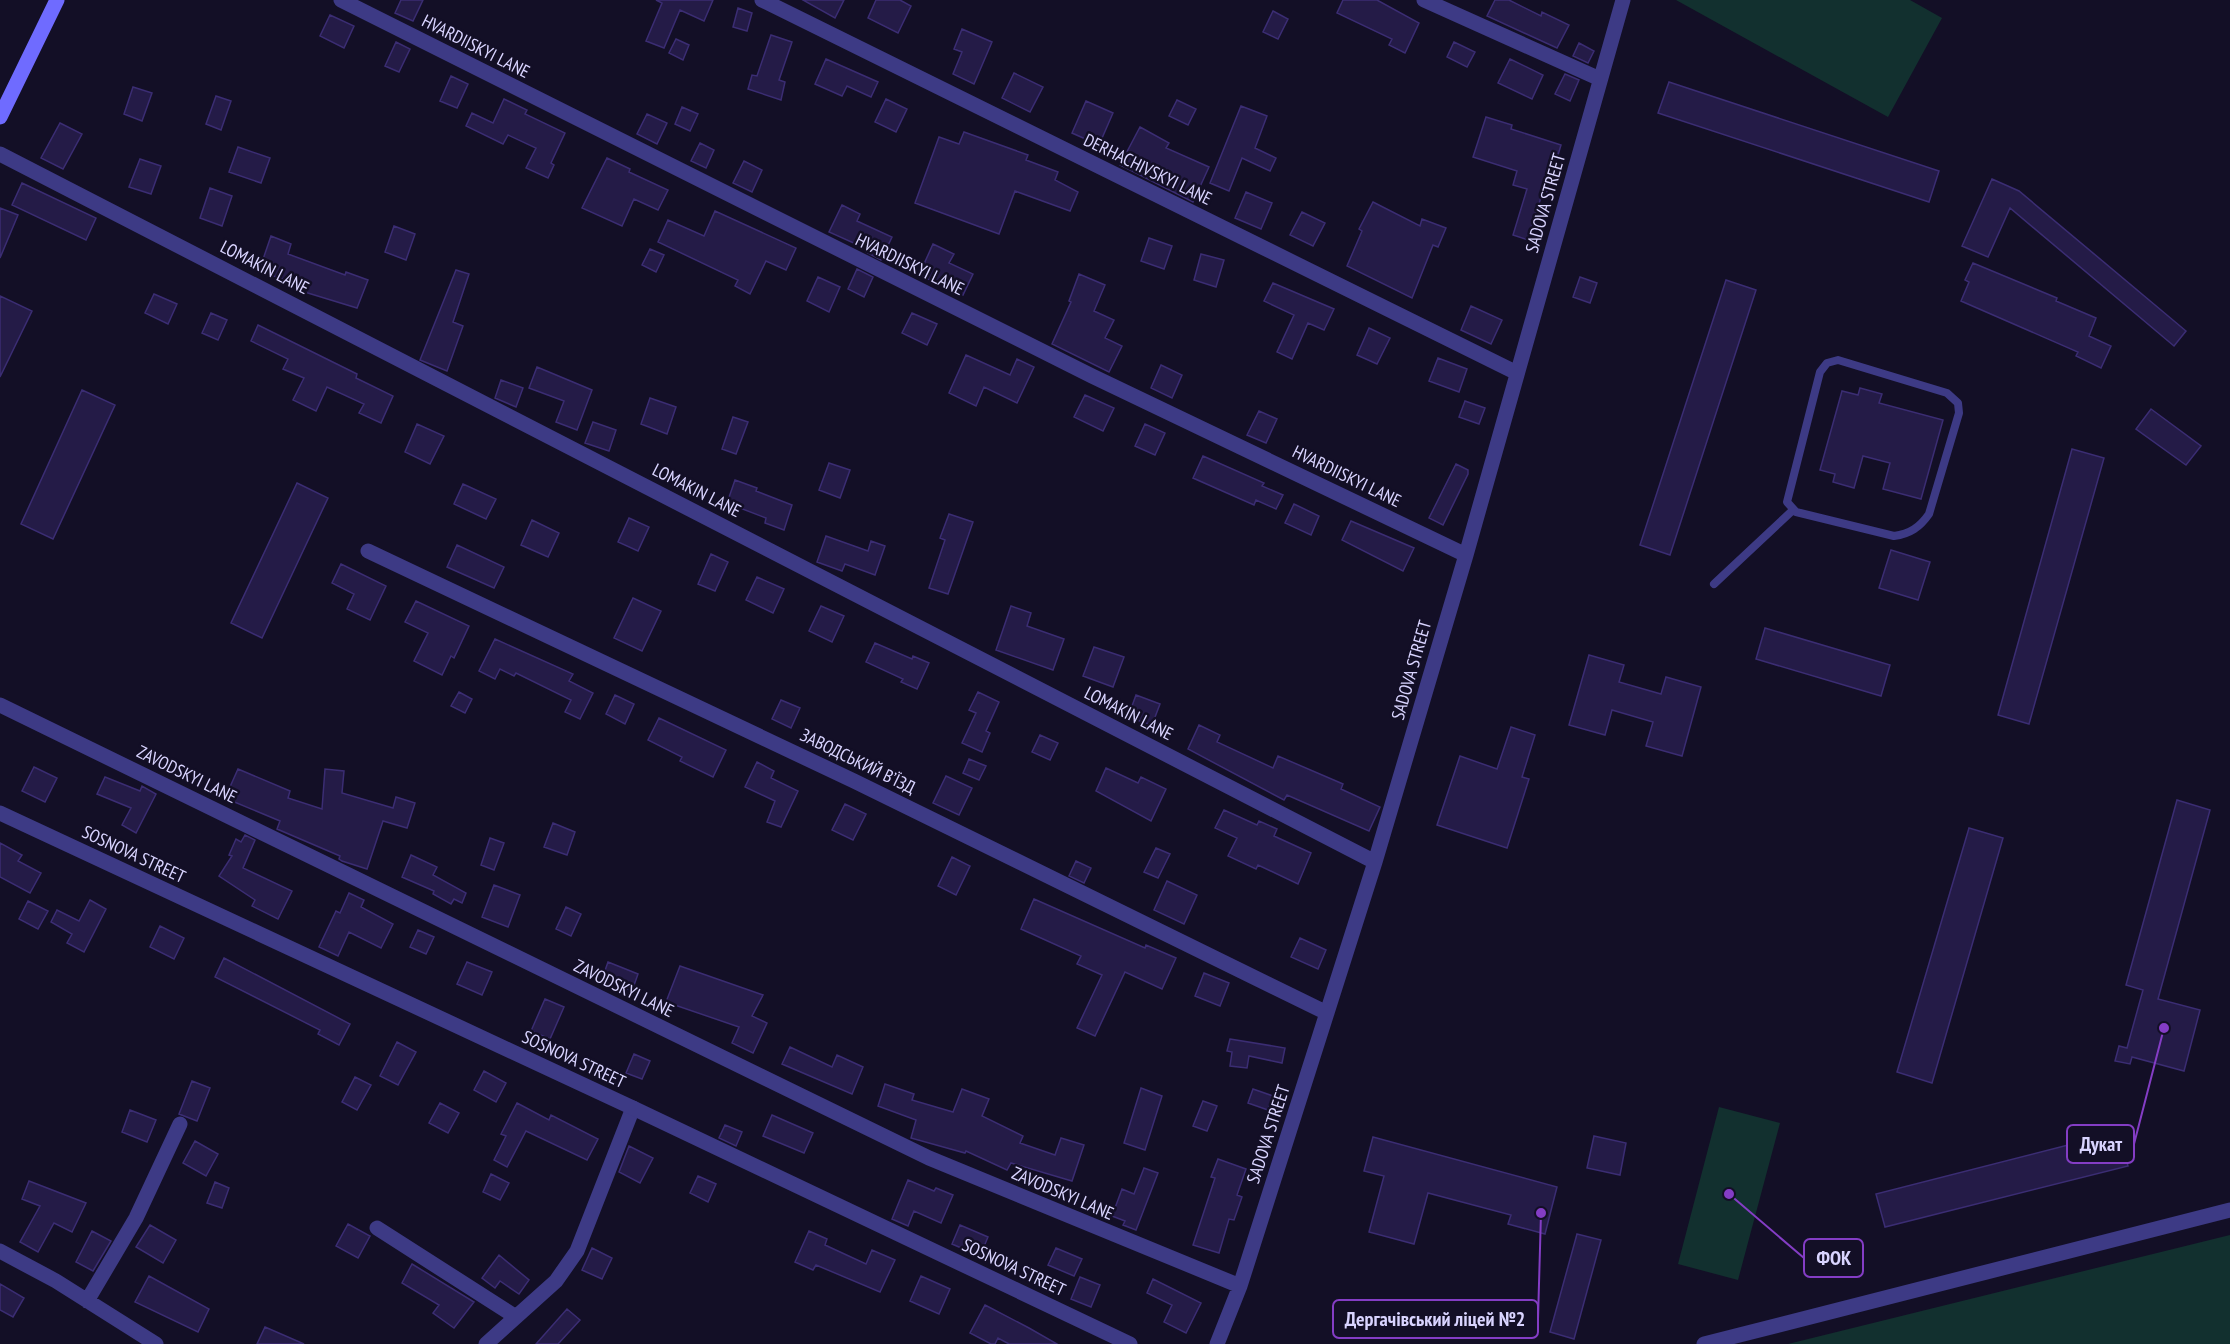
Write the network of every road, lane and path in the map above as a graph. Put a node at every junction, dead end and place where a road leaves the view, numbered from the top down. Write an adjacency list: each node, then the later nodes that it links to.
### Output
1 (57, 0): 7 (main road)
2 (342, 0): 12 (street, HVARDIISKYI LANE)
3 (762, 0): 9 (street, DERHACHIVSKYI LANE)
4 (1424, 0): 6 (street)
5 (1623, 0): 6 (street, SADOVA STREET)
6 (1600, 79): 9 (street, SADOVA STREET)
7 (0, 117)
8 (0, 154): 16 (street, LOMAKIN LANE)
9 (1517, 373): 12 (street, SADOVA STREET)
10 (1793, 510): 10 (lane); 13 (lane)
11 (368, 551): 17 (street, ЗАВОДСЬКИЙ В’ЇЗД)
12 (1466, 555): 16 (street, SADOVA STREET)
13 (1714, 584)
14 (0, 705): 23 (street, ZAVODSKYI LANE)
15 (0, 813): 18 (street, SOSNOVA STREET)
16 (1375, 862): 17 (street, SADOVA STREET)
17 (1327, 1013): 23 (street, SADOVA STREET)
18 (633, 1107): 25 (street); 28 (street, SOSNOVA STREET)
19 (180, 1124): 24 (street)
20 (2230, 1210): 30 (street)
21 (377, 1228): 25 (street)
22 (0, 1251): 24 (street)
23 (1240, 1286): 29 (street, SADOVA STREET)
24 (87, 1300): 26 (street)
25 (516, 1317): 27 (street)
26 (156, 1344)
27 (486, 1344)
28 (1130, 1344)
29 (1217, 1344)
30 (1704, 1344)

